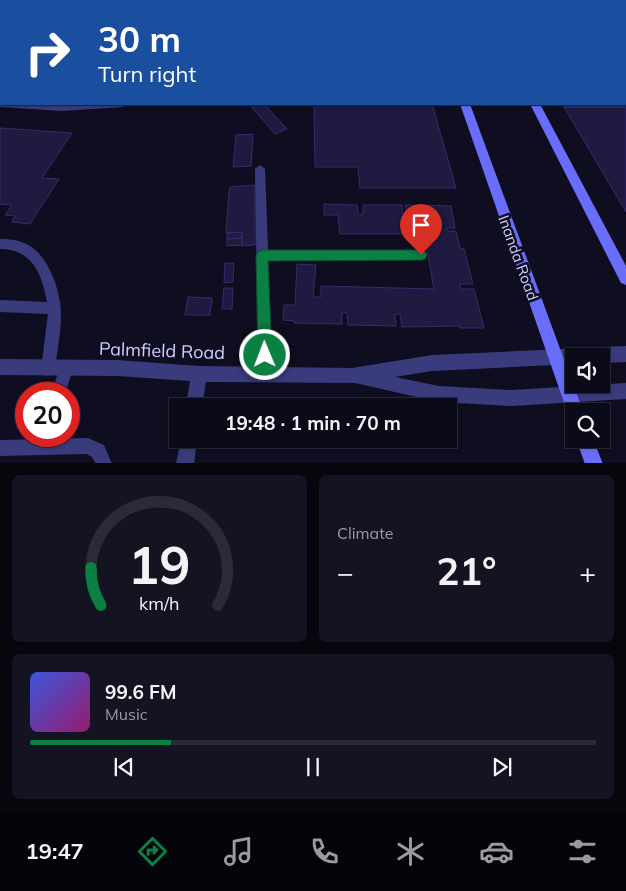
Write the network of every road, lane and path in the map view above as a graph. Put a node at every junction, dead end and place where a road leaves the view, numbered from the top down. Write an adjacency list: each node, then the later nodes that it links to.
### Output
1 (16, 105): 2 (street)
2 (108, 105)
3 (464, 105): 13 (main road, Inanda Road)
4 (536, 105): 9 (main road)
5 (260, 169): 8 (lane)
6 (0, 244): 11 (lane)
7 (421, 255): 8 (lane)
8 (262, 256): 18 (lane)
9 (626, 279)
10 (0, 306): 11 (lane)
11 (54, 308): 15 (lane)
12 (626, 354): 13 (street, Palmfield Road)
13 (554, 357): 19 (street, Palmfield Road); 22 (main road, Inanda Road)
14 (0, 367): 15 (street, Palmfield Road)
15 (48, 368): 16 (street, Palmfield Road)
16 (66, 369): 17 (street, Palmfield Road); 20 (lane)
17 (200, 374): 18 (street, Palmfield Road); 23 (street)
18 (266, 374): 19 (street, Palmfield Road)
19 (352, 376): 22 (street, Palmfield Road)
20 (62, 382)
21 (626, 392): 22 (street, Palmfield Road)
22 (568, 394): 24 (main road, Inanda Road)
23 (196, 398)
24 (571, 403)
25 (80, 445): 30 (lane)
26 (15, 446): 27 (lane)
27 (0, 448)
28 (188, 448): 31 (street)
29 (588, 448): 32 (main road)
30 (104, 463)
31 (185, 463)
32 (594, 463)

